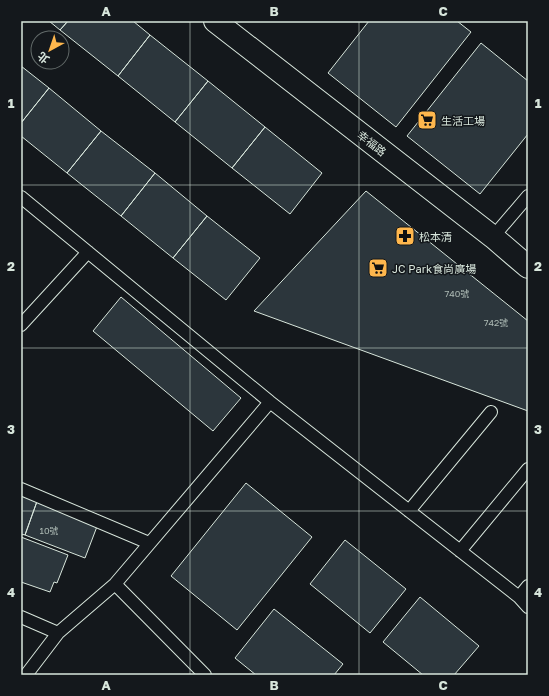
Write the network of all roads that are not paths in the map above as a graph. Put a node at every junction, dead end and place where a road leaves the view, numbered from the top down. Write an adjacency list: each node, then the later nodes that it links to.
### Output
1 (215, 21): 4 (street, 幸福路)
2 (528, 196): 4 (lane)
3 (21, 197): 5 (lane)
4 (493, 237): 6 (street, 幸福路)
5 (88, 252): 7 (lane); 8 (lane)
6 (528, 267)
7 (21, 325)
8 (270, 402): 12 (lane); 13 (lane)
9 (491, 412): 12 (lane)
10 (528, 469): 14 (lane)
11 (21, 489): 13 (lane)
12 (409, 511): 14 (lane)
13 (149, 543): 15 (lane)
14 (460, 551): 17 (lane)
15 (115, 584): 20 (lane); 22 (lane)
16 (528, 586): 17 (lane)
17 (519, 597): 18 (lane)
18 (528, 608)
19 (21, 617): 20 (lane)
20 (58, 633): 21 (lane)
21 (26, 675)
22 (205, 675)

